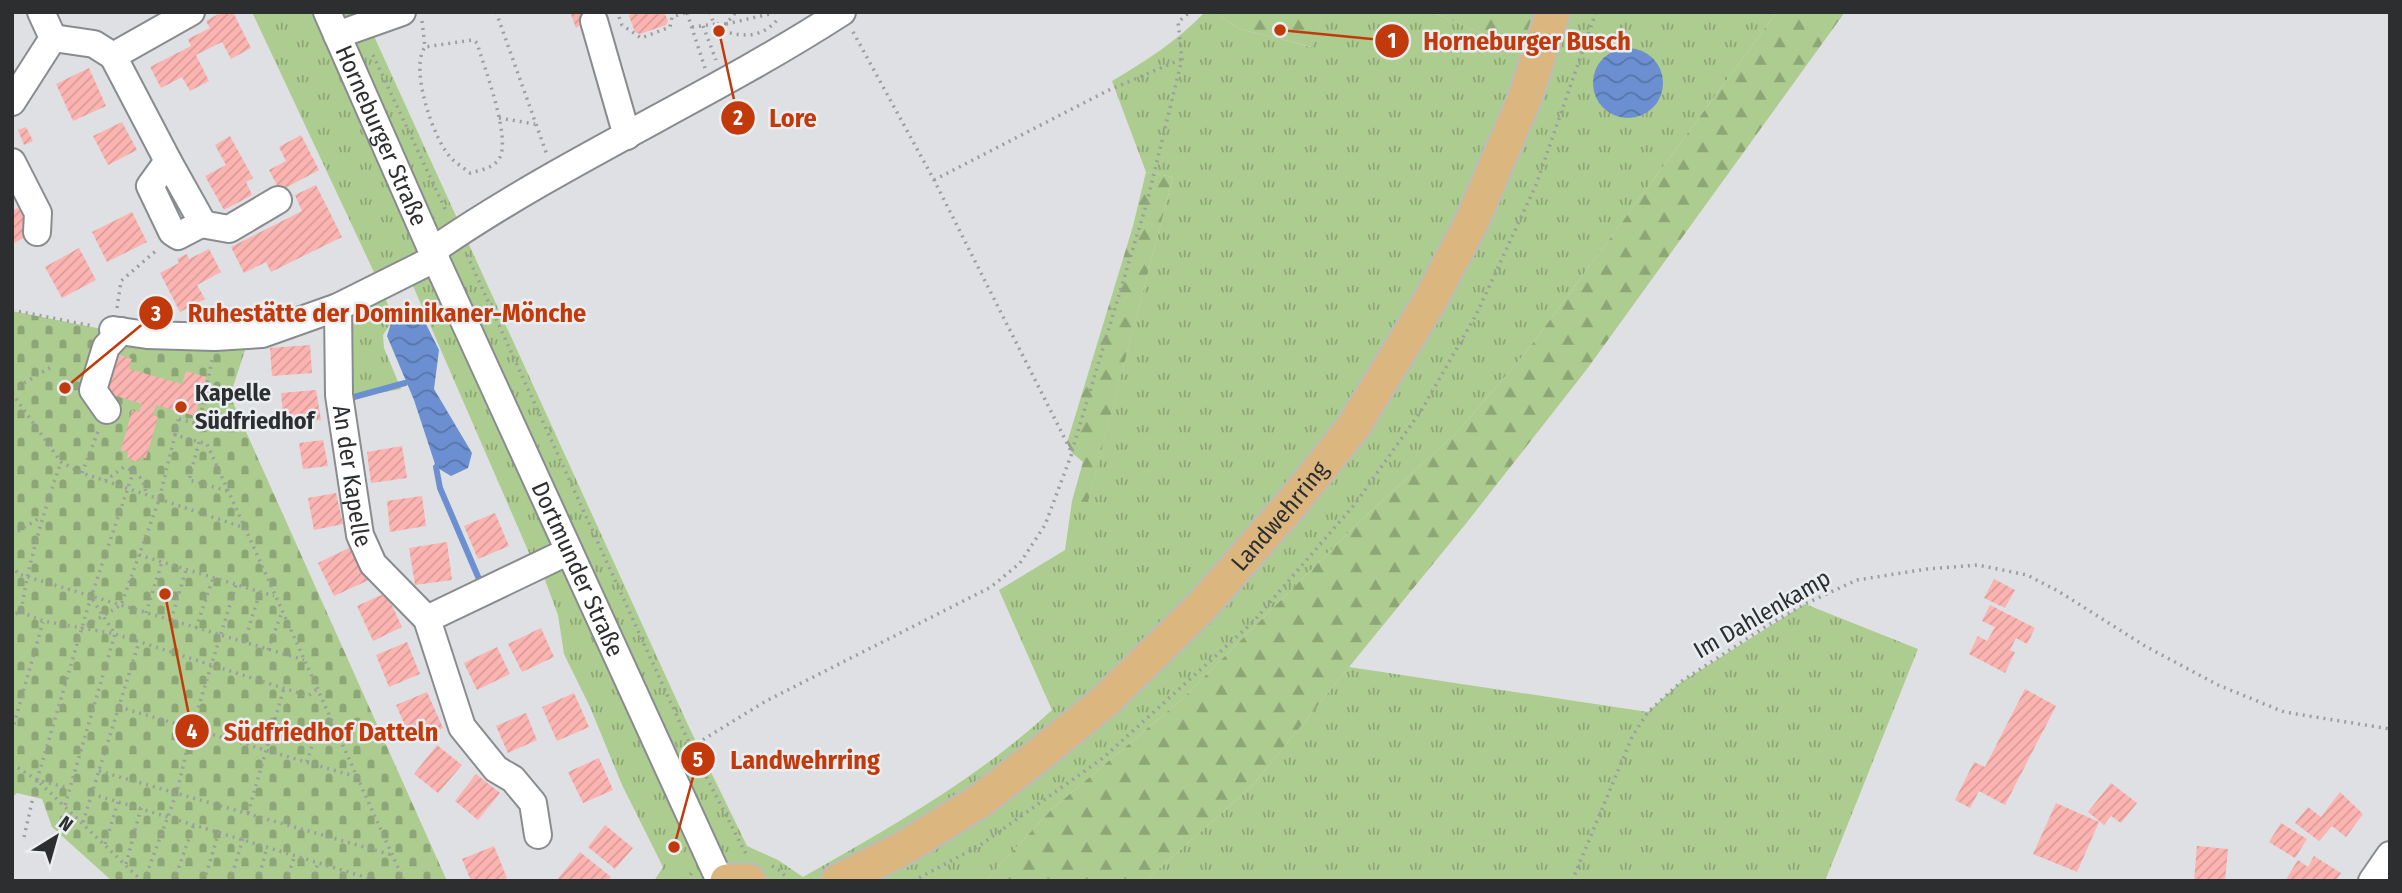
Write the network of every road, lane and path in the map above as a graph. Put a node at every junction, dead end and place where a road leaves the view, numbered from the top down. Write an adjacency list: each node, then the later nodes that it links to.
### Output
1 (41, 12): 22 (street)
2 (191, 12): 24 (street)
3 (402, 12): 18 (street)
4 (421, 12): 23 (path)
5 (496, 12): 29 (path)
6 (687, 12): 14 (path); 21 (path)
7 (710, 12): 20 (path)
8 (736, 12): 17 (path)
9 (842, 12): 26 (street); 34 (path)
10 (1190, 12): 25 (path)
11 (1552, 12): 145 (main road, Landwehrring)
12 (1596, 12): 16 (path)
13 (774, 13): 17 (path)
14 (605, 17): 30 (street)
15 (777, 20): 20 (path)
16 (1593, 23)
17 (726, 24): 20 (path)
18 (341, 25): 38 (path); 40 (street, Horneburger Straße)
19 (703, 26): 20 (path); 21 (path); 26 (path)
20 (716, 26)
21 (692, 27): 26 (path)
22 (53, 38): 24 (street); 27 (street)
23 (425, 47): 28 (path); 28 (path)
24 (113, 56): 31 (street)
25 (1182, 59): 34 (path); 52 (path)
26 (710, 82): 30 (street)
27 (12, 102)
28 (499, 118): 29 (path)
29 (535, 124): 33 (path)
30 (627, 136): 33 (street)
31 (169, 161): 36 (street); 39 (street)
32 (12, 162): 37 (street)
33 (555, 173): 38 (street)
34 (934, 180): 52 (path)
35 (278, 200): 36 (street)
36 (201, 224): 39 (street)
37 (37, 232)
38 (457, 234): 40 (street); 102 (path)
39 (174, 235): 43 (path)
40 (434, 255): 41 (street); 64 (street, Dortmunder Straße)
41 (338, 307): 44 (street); 83 (street, An der Kapelle)
42 (12, 310): 43 (path)
43 (117, 331): 44 (street); 47 (street)
44 (215, 337): 49 (path)
45 (53, 366): 46 (path)
46 (12, 392): 53 (path)
47 (107, 410): 55 (path)
48 (180, 412): 49 (path)
49 (179, 419): 50 (path)
50 (175, 435): 51 (path); 60 (path)
51 (199, 442): 58 (path); 58 (path)
52 (1072, 453): 102 (path)
53 (61, 462): 55 (path); 61 (path)
54 (134, 470): 56 (path); 57 (path); 59 (path)
55 (82, 473): 56 (path)
56 (106, 481): 57 (path)
57 (126, 488): 59 (path); 76 (path)
58 (228, 491): 62 (path)
59 (146, 495): 60 (path)
60 (159, 499): 62 (path); 65 (path)
61 (43, 516): 63 (path); 70 (path)
62 (244, 528): 75 (path)
63 (12, 535)
64 (569, 551): 83 (street); 143 (street, Dortmunder Straße)
65 (139, 555): 66 (path); 77 (path)
66 (162, 562): 68 (path); 80 (path)
67 (12, 565): 69 (path)
68 (187, 570): 72 (path); 84 (path)
69 (18, 574): 70 (path); 71 (path)
70 (26, 575): 76 (path); 78 (path)
71 (12, 578)
72 (213, 578): 73 (path); 86 (path)
73 (236, 584): 74 (path); 89 (path)
74 (260, 592): 75 (path); 91 (path)
75 (275, 596): 79 (path)
76 (90, 597): 77 (path); 82 (path); 87 (path)
77 (121, 605): 80 (path); 82 (path)
78 (21, 612): 81 (path); 85 (path)
79 (282, 612): 92 (path); 93 (path)
80 (146, 613): 84 (path)
81 (13, 616)
82 (103, 616): 87 (path); 88 (path)
83 (427, 619): 120 (street, An der Kapelle)
84 (171, 620): 86 (path)
85 (43, 621): 87 (path); 101 (path)
86 (196, 628): 89 (path)
87 (81, 629): 88 (path); 108 (path)
88 (115, 634): 90 (path); 109 (path)
89 (221, 636): 91 (path); 94 (path)
90 (139, 642): 94 (path); 97 (path)
91 (244, 643): 92 (path)
92 (268, 650): 93 (path)
93 (304, 660): 96 (path)
94 (213, 666): 95 (path); 99 (path)
95 (284, 688): 96 (path); 103 (path)
96 (317, 689): 98 (path)
97 (119, 707): 99 (path); 106 (path)
98 (332, 723): 104 (path); 107 (path)
99 (192, 728): 103 (path); 110 (path)
100 (2390, 729): 146 (path, Im Dahlenkamp)
101 (12, 731)
102 (691, 747): 130 (path)
103 (265, 750): 104 (path); 115 (path)
104 (307, 762): 107 (path)
105 (12, 764): 108 (path)
106 (99, 771): 110 (path); 111 (path)
107 (357, 777): 126 (path)
108 (37, 780): 109 (path); 113 (path); 121 (path)
109 (69, 789): 113 (path)
110 (177, 792): 115 (path); 116 (path)
111 (92, 794): 112 (path); 117 (path)
112 (118, 802): 114 (path); 123 (path)
113 (65, 805): 117 (path)
114 (141, 808): 116 (path); 129 (path)
115 (248, 813): 126 (path)
116 (169, 816): 118 (path); 133 (path)
117 (83, 822): 123 (path)
118 (194, 824): 119 (path); 134 (path)
119 (219, 832): 122 (path); 135 (path)
120 (538, 835)
121 (24, 837)
122 (243, 839): 124 (path); 136 (path)
123 (105, 845): 129 (path)
124 (267, 846): 125 (path); 137 (path)
125 (295, 855): 128 (path); 138 (path)
126 (392, 855): 142 (path)
127 (2390, 855): 147 (street)
128 (318, 862): 131 (path); 139 (path)
129 (126, 865): 133 (path)
130 (748, 867): 144 (main road)
131 (344, 870): 132 (path); 140 (path)
132 (368, 879): 141 (path)
133 (143, 881)
134 (174, 881)
135 (204, 881)
136 (230, 881)
137 (258, 881)
138 (286, 881)
139 (313, 881)
140 (340, 881)
141 (378, 881)
142 (404, 881)
143 (720, 881)
144 (727, 881)
145 (838, 881)
146 (1572, 881)
147 (2372, 881)

